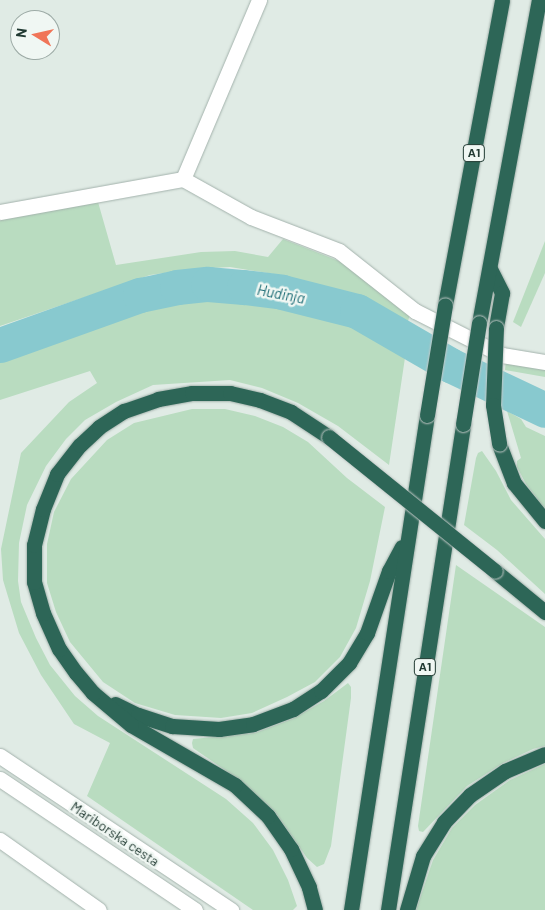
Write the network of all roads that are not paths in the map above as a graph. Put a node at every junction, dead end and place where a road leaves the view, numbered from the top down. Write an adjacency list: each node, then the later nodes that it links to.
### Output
1 (259, 0): 4 (street)
2 (502, 0): 9 (highway, A1, bridge)
3 (539, 0): 6 (highway, A1)
4 (183, 179): 5 (street); 7 (street)
5 (0, 212)
6 (490, 269): 8 (highway, bridge); 21 (highway, A1, bridge)
7 (545, 362)
8 (545, 521)
9 (407, 539): 11 (highway); 20 (highway, A1)
10 (545, 612): 11 (highway, bridge)
11 (93, 693): 19 (highway)
12 (545, 754): 22 (highway)
13 (0, 756): 18 (street, Mariborska cesta)
14 (0, 779): 17 (street, Mariborska cesta)
15 (0, 840): 16 (street)
16 (99, 910)
17 (195, 910)
18 (231, 910)
19 (315, 910)
20 (351, 910)
21 (388, 910)
22 (407, 910)

